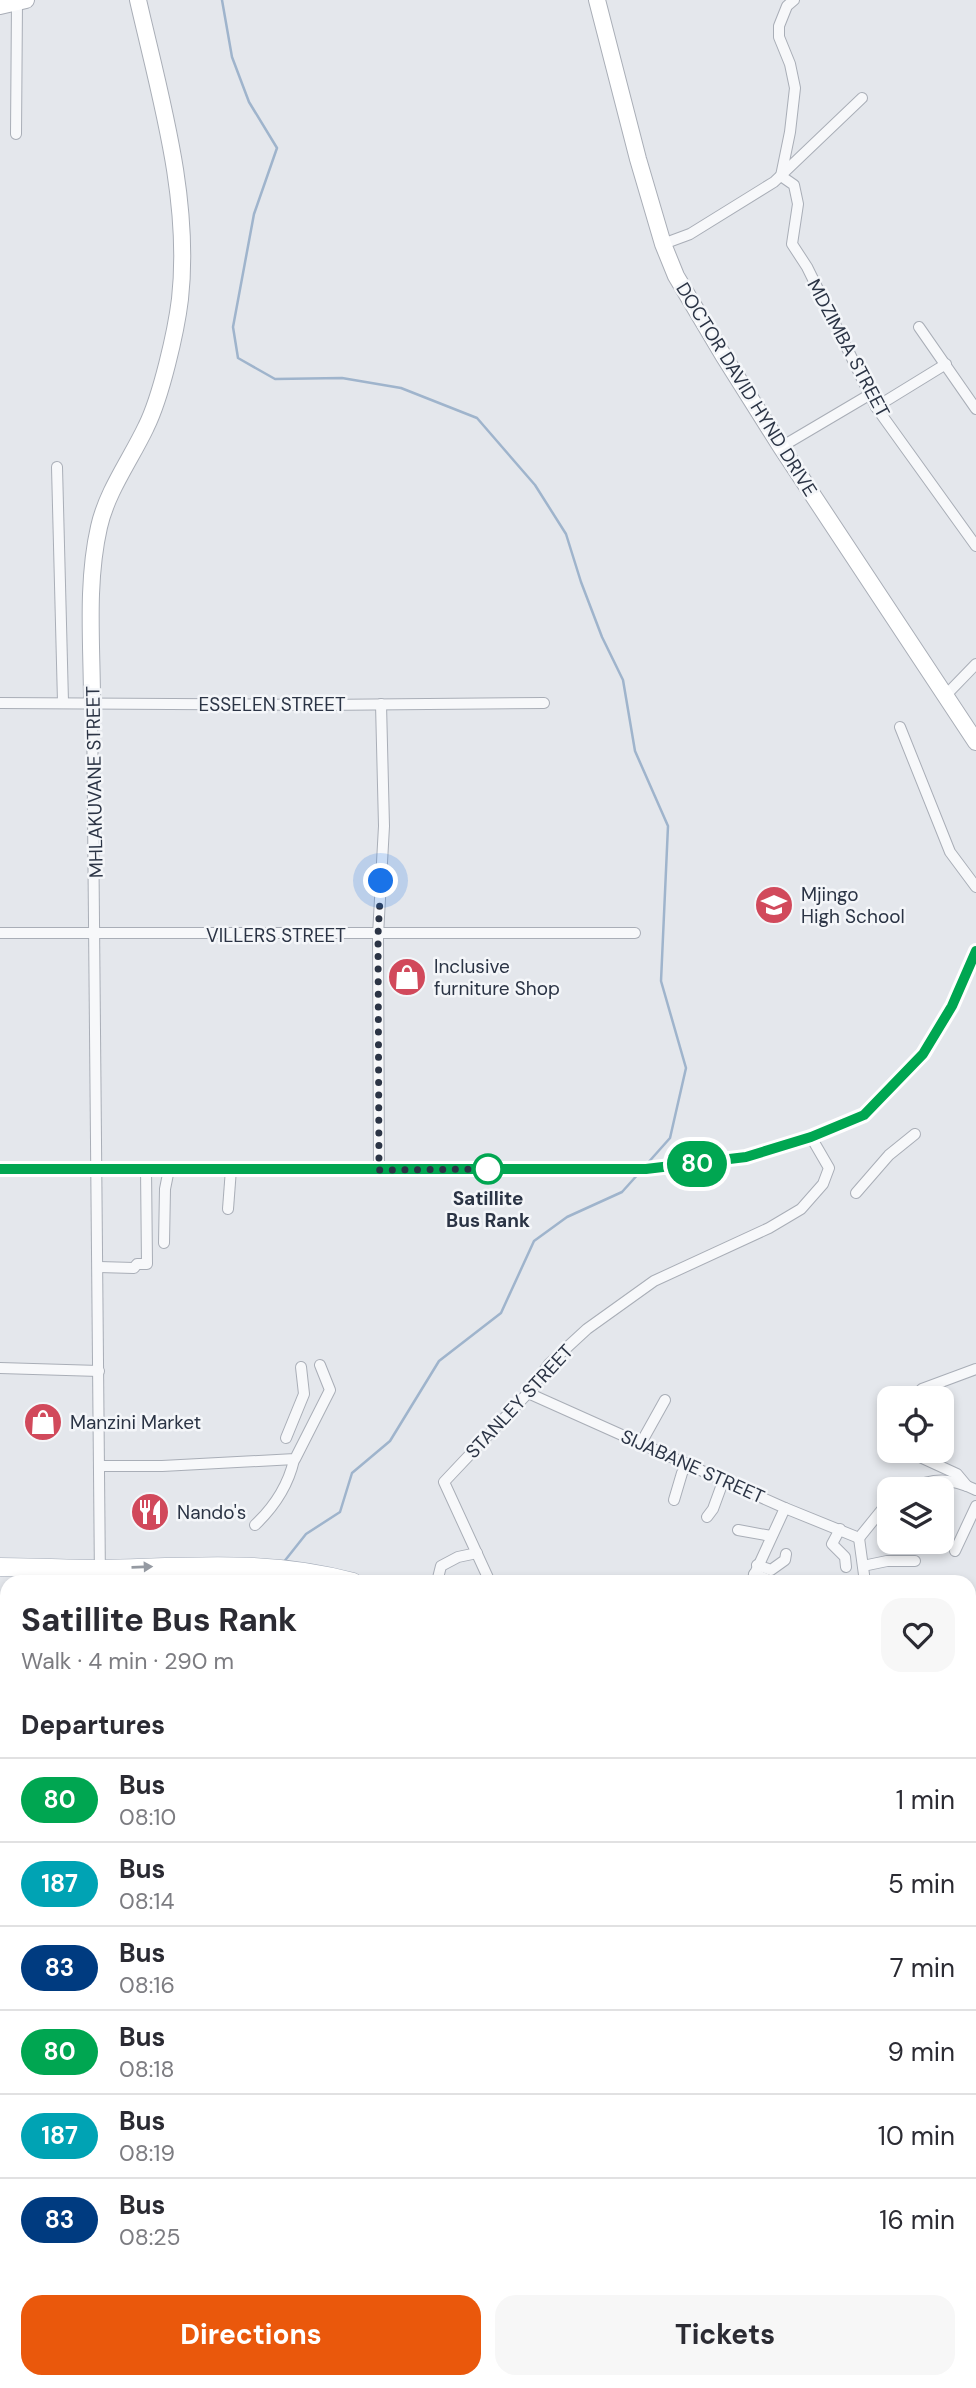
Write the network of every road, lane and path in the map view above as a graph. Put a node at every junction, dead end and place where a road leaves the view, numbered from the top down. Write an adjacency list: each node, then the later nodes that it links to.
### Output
1 (138, 0): 22 (main road, MHLAKUVANE STREET)
2 (597, 0): 9 (main road, DOCTOR DAVID HYND DRIVE)
3 (794, 0): 8 (street)
4 (22, 1): 5 (main road); 7 (street)
5 (0, 6)
6 (862, 98): 8 (street)
7 (16, 134)
8 (781, 176): 9 (street); 12 (street, MDZIMBA STREET)
9 (663, 244): 15 (main road, DOCTOR DAVID HYND DRIVE)
10 (919, 327): 11 (street)
11 (946, 364): 13 (street); 14 (street)
12 (869, 395): 13 (street, MDZIMBA STREET); 15 (street)
13 (876, 407): 17 (street, MDZIMBA STREET)
14 (976, 409)
15 (781, 447): 19 (main road, DOCTOR DAVID HYND DRIVE)
16 (57, 467): 21 (street)
17 (976, 546)
18 (976, 664): 19 (street)
19 (945, 696): 26 (main road, DOCTOR DAVID HYND DRIVE)
20 (0, 702): 21 (street, ESSELEN STREET)
21 (63, 702): 22 (street, ESSELEN STREET)
22 (92, 702): 24 (street, ESSELEN STREET); 30 (street, MHLAKUVANE STREET)
23 (544, 703): 24 (street, ESSELEN STREET)
24 (381, 704): 31 (street)
25 (900, 727): 27 (street)
26 (976, 742)
27 (976, 887)
28 (0, 933): 30 (street, VILLERS STREET)
29 (635, 933): 31 (street, VILLERS STREET)
30 (96, 934): 31 (street, VILLERS STREET); 36 (street, MHLAKUVANE STREET)
31 (378, 935): 40 (street)
32 (976, 951): 34 (street)
33 (915, 1134): 41 (street)
34 (811, 1137): 40 (street); 51 (street, STANLEY STREET)
35 (0, 1169): 36 (street)
36 (96, 1169): 37 (street); 44 (street, MHLAKUVANE STREET)
37 (146, 1169): 38 (street); 44 (street)
38 (169, 1169): 39 (street); 43 (street)
39 (231, 1170): 40 (street); 42 (street)
40 (379, 1170)
41 (856, 1193)
42 (228, 1209)
43 (164, 1243)
44 (99, 1267): 49 (street, MHLAKUVANE STREET)
45 (320, 1365): 55 (street)
46 (301, 1367): 53 (street)
47 (0, 1368): 49 (street)
48 (976, 1369): 50 (street)
49 (99, 1371): 58 (street, MHLAKUVANE STREET)
50 (930, 1386)
51 (528, 1393): 54 (street, SIJABANE STREET); 73 (street, STANLEY STREET)
52 (665, 1400): 54 (street)
53 (286, 1438)
54 (641, 1443): 56 (street, SIJABANE STREET)
55 (294, 1460): 58 (street); 67 (street)
56 (688, 1463): 59 (street, SIJABANE STREET); 62 (street)
57 (933, 1463): 61 (street)
58 (101, 1466): 81 (street, MHLAKUVANE STREET)
59 (724, 1479): 64 (street, SIJABANE STREET); 66 (street)
60 (954, 1483): 61 (street)
61 (972, 1488)
62 (674, 1500)
63 (976, 1506): 72 (street)
64 (785, 1508): 68 (street, SIJABANE STREET); 70 (street)
65 (877, 1516): 71 (street)
66 (707, 1517)
67 (255, 1525)
68 (840, 1529): 71 (street, SIJABANE STREET); 78 (street)
69 (738, 1530): 70 (street)
70 (771, 1536): 79 (street)
71 (859, 1538): 76 (street)
72 (955, 1551)
73 (477, 1553): 83 (street); 84 (street, STANLEY STREET)
74 (786, 1554): 79 (street)
75 (915, 1561): 76 (street)
76 (863, 1566): 85 (street)
77 (0, 1567): 80 (main road)
78 (846, 1567)
79 (754, 1574)
80 (23, 1575): 81 (main road)
81 (100, 1575): 82 (main road, one-way to 82)
82 (326, 1575)
83 (439, 1575)
84 (487, 1575)
85 (864, 1575)

